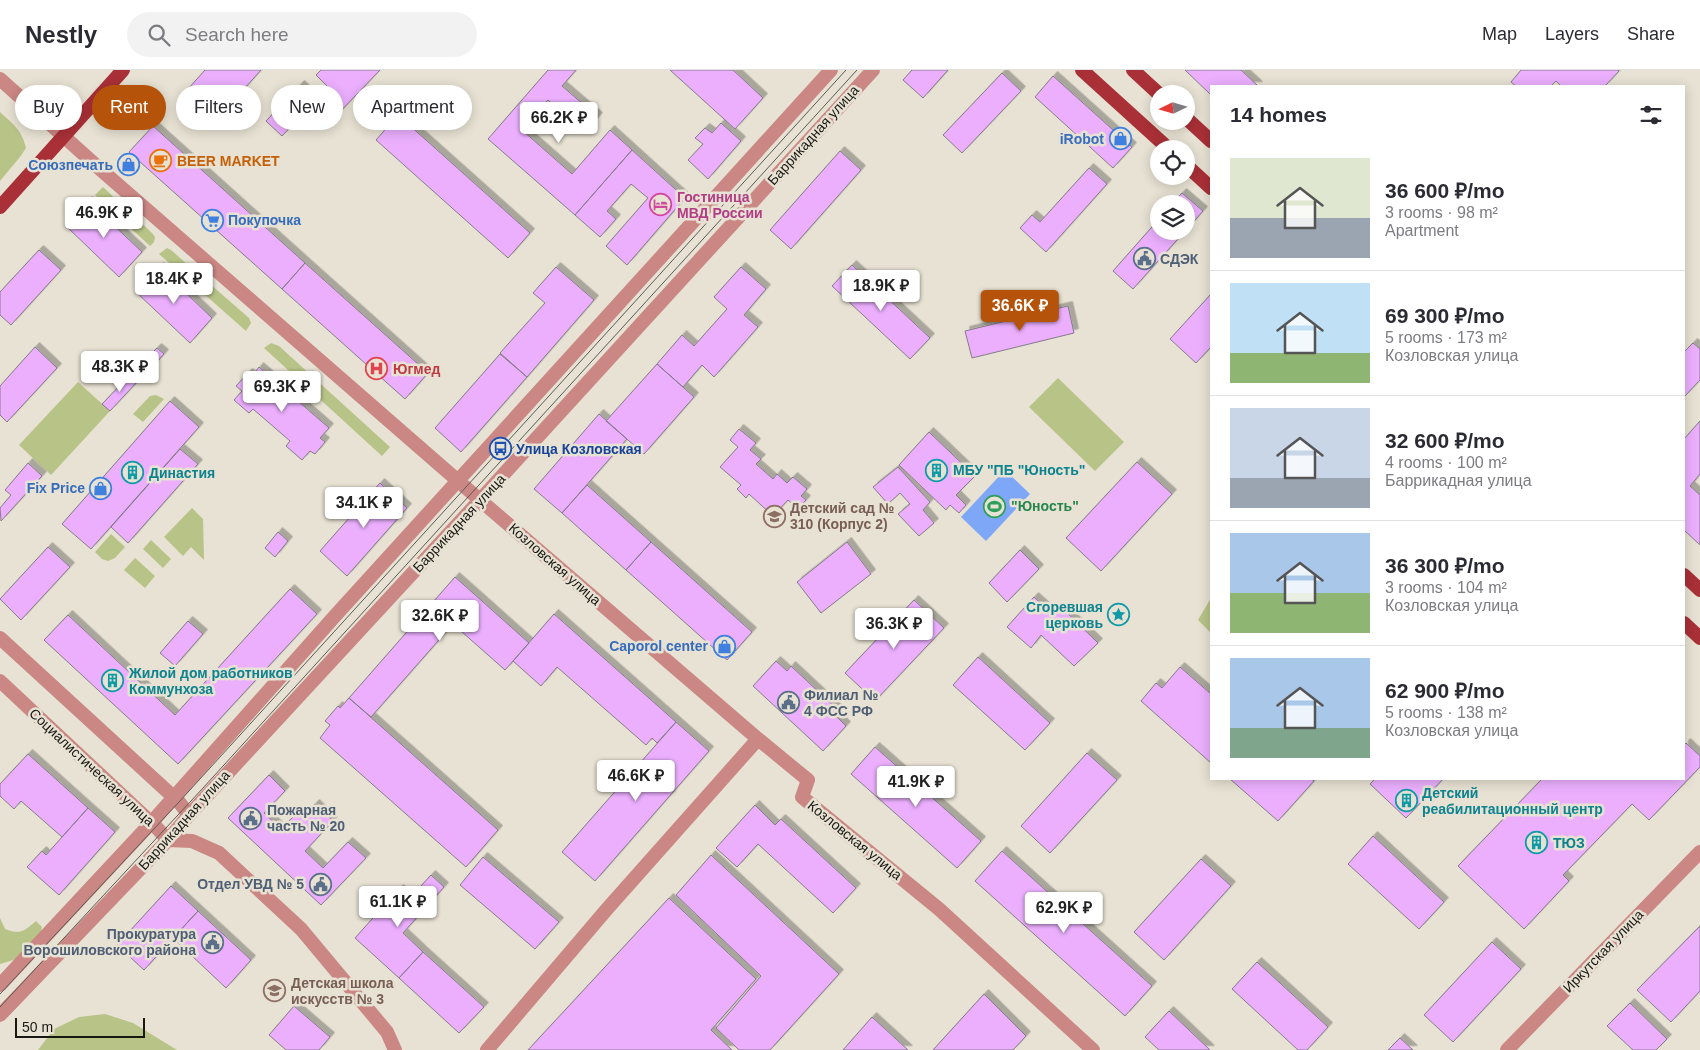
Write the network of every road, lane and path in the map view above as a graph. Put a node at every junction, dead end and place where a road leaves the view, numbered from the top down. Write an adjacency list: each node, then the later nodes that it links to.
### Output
1 (123, 70): 9 (main road)
2 (831, 70): 15 (street, Баррикадная улица)
3 (873, 70): 16 (street, Баррикадная улица)
4 (1082, 70): 10 (main road)
5 (1133, 70): 7 (main road)
6 (0, 79): 9 (street, Козловская улица)
7 (1150, 86)
8 (1195, 126): 11 (main road)
9 (64, 136): 14 (main road); 15 (street, Козловская улица)
10 (1159, 140)
11 (1210, 140)
12 (1195, 173): 13 (main road)
13 (1210, 187)
14 (0, 208)
15 (457, 481): 16 (street, Козловская улица); 24 (street, Баррикадная улица)
16 (480, 500): 23 (street, Козловская улица); 25 (street, Баррикадная улица)
17 (1685, 576): 18 (main road)
18 (1700, 590)
19 (1685, 624): 21 (main road)
20 (0, 638): 24 (street)
21 (1700, 638)
22 (0, 681): 26 (street, Социалистическая улица)
23 (758, 739): 32 (street); 33 (street, Козловская улица)
24 (172, 797): 25 (street); 26 (street, Баррикадная улица)
25 (189, 814): 27 (street, Баррикадная улица)
26 (151, 823): 27 (street, Социалистическая улица); 29 (street, Баррикадная улица)
27 (168, 840): 30 (street, Баррикадная улица); 31 (street)
28 (1700, 852): 34 (street, Иркутская улица)
29 (0, 985)
30 (0, 1015)
31 (395, 1050)
32 (487, 1050)
33 (1093, 1050)
34 (1507, 1050)

